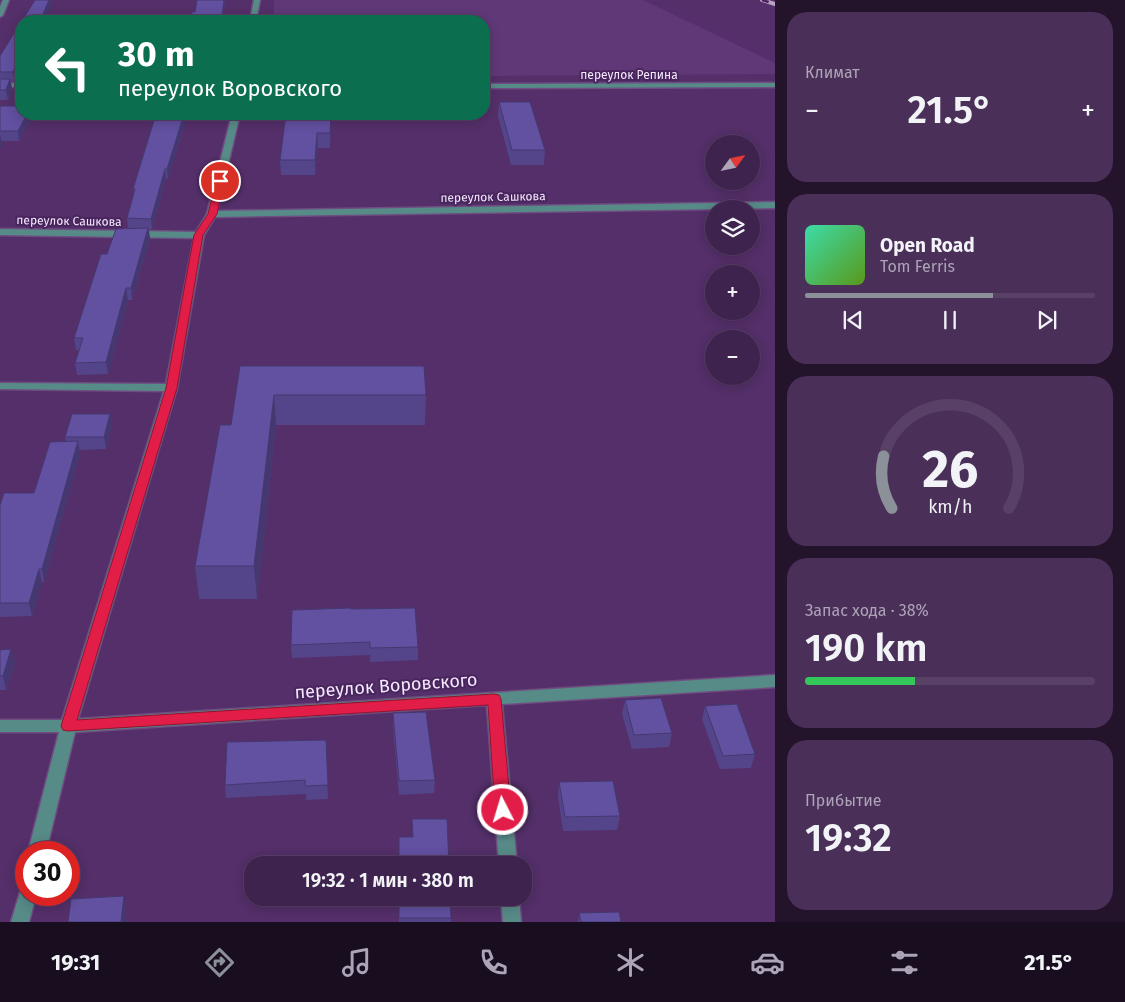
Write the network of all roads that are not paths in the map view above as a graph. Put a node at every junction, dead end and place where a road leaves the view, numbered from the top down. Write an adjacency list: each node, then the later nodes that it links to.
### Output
1 (6, 0): 3 (street)
2 (257, 0): 4 (street)
3 (0, 15)
4 (254, 15)
5 (0, 85): 6 (street)
6 (15, 85)
7 (775, 85): 8 (street, переулок Репина)
8 (490, 86)
9 (235, 120): 11 (street)
10 (775, 205): 11 (street, переулок Сашкова)
11 (212, 214): 13 (street)
12 (0, 232): 13 (street, переулок Сашкова)
13 (199, 235): 15 (street)
14 (0, 386): 15 (street)
15 (171, 388): 19 (street)
16 (775, 682): 17 (street, переулок Воровского)
17 (494, 699): 19 (street, переулок Воровского); 21 (street)
18 (0, 726): 19 (street, переулок Воровского)
19 (68, 726): 20 (street)
20 (40, 841)
21 (507, 856)
22 (24, 906): 24 (street)
23 (511, 906): 25 (street)
24 (20, 922)
25 (512, 922)

